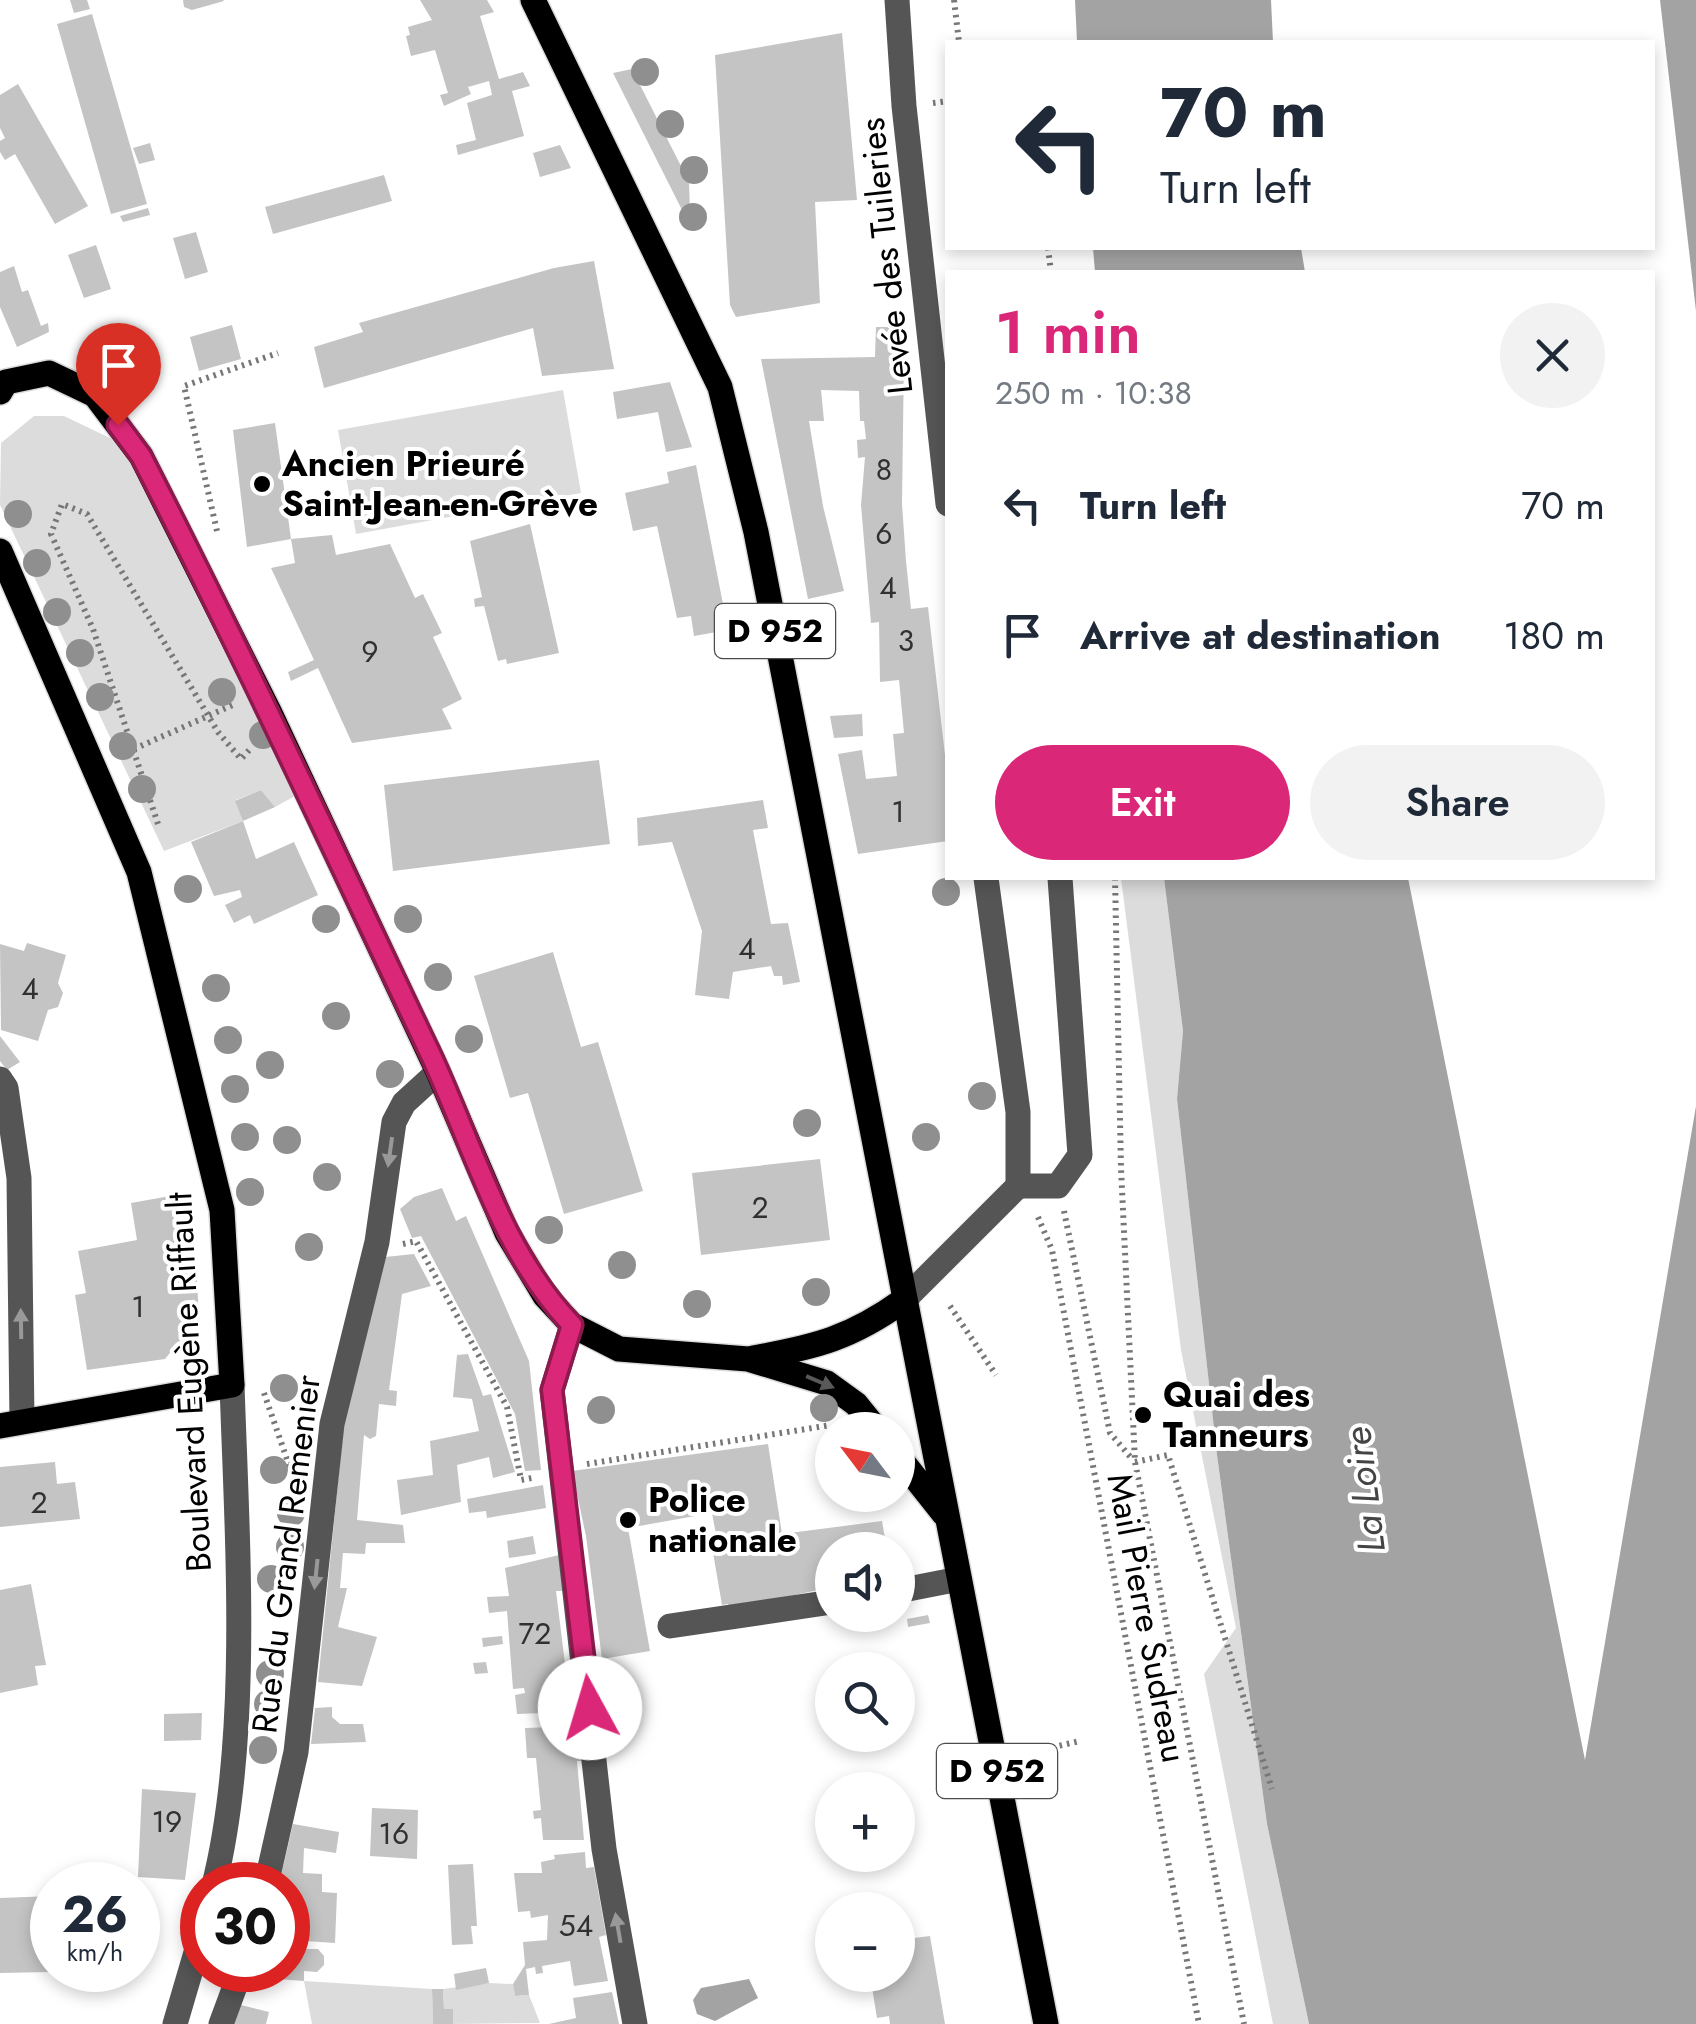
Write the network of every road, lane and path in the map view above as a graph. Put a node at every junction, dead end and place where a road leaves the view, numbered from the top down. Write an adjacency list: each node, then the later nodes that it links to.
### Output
1 (533, 0): 24 (main road, D 952)
2 (897, 0): 7 (street, Levée des Tuileries)
3 (954, 0): 4 (path)
4 (959, 40)
5 (278, 353): 8 (path)
6 (0, 392): 18 (main road)
7 (945, 477)
8 (217, 532)
9 (0, 551): 29 (main road, Boulevard Eugène Riffault)
10 (208, 713): 11 (path); 12 (path); 13 (path); 13 (path)
11 (242, 718)
12 (247, 734)
13 (134, 749): 14 (path)
14 (158, 824)
15 (986, 880): 20 (street)
16 (1060, 880): 20 (street)
17 (1115, 880): 34 (path)
18 (438, 1072): 21 (street, Rue du Grand Remenier, one-way to 21); 26 (main road)
19 (0, 1079): 31 (street, one-way to 19)
20 (1018, 1186): 24 (street)
21 (377, 1242): 35 (path); 46 (street, Rue du Grand Remenier, one-way to 46)
22 (1049, 1244): 23 (path); 34 (path, Mail Pierre Sudreau); 53 (path, Mail Pierre Sudreau)
23 (1037, 1247)
24 (904, 1300): 27 (main road); 37 (main road, D 952)
25 (950, 1306): 28 (path)
26 (572, 1325): 27 (main road); 35 (street)
27 (748, 1359): 30 (main road, one-way to 30)
28 (996, 1375)
29 (232, 1385): 31 (main road); 33 (path); 45 (street, Boulevard Eugène Riffault)
30 (862, 1412)
31 (11, 1424)
32 (815, 1427): 35 (path)
33 (302, 1458)
34 (1135, 1462): 44 (path); 54 (path)
35 (566, 1470): 51 (street, one-way to 35)
36 (915, 1478): 37 (main road)
37 (947, 1518): 38 (main road, D 952)
38 (959, 1579): 39 (street); 52 (main road, D 952)
39 (915, 1588)
40 (815, 1605): 41 (street)
41 (670, 1626)
42 (1080, 1741): 43 (path)
43 (1017, 1755)
44 (1272, 1788)
45 (220, 1862)
46 (271, 1862)
47 (184, 1992): 49 (street)
48 (233, 1992): 50 (street)
49 (175, 2024)
50 (221, 2024)
51 (635, 2024)
52 (1046, 2024)
53 (1199, 2024)
54 (1244, 2024)

